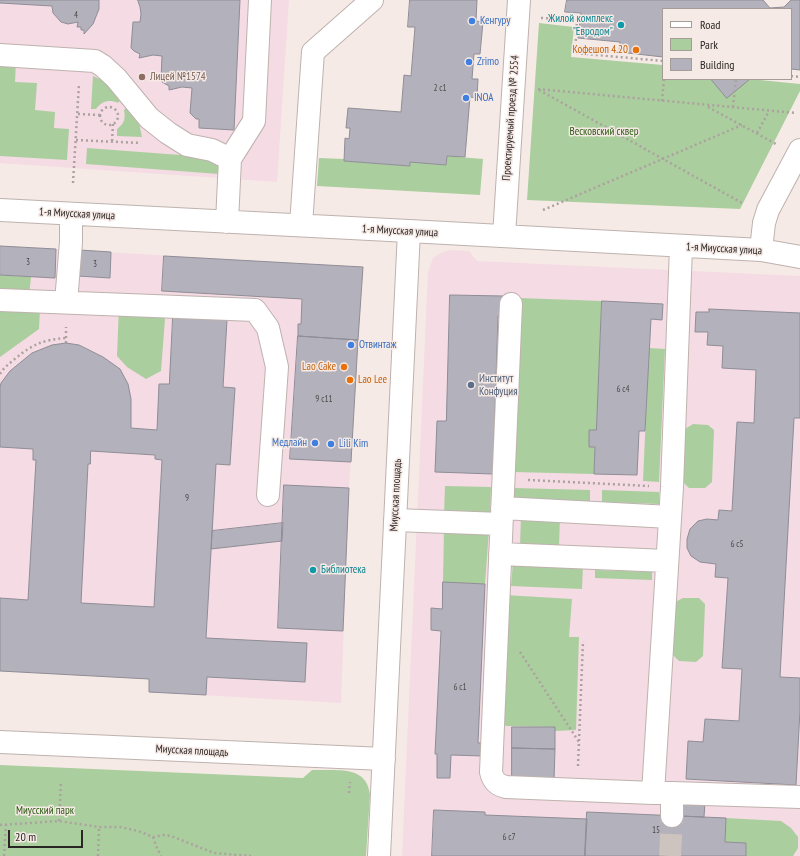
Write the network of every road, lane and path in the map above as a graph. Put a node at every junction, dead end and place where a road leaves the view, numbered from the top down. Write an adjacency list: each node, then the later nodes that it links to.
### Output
1 (260, 0): 26 (street)
2 (372, 0): 34 (street)
3 (519, 0): 36 (street, Проектируемый проезд № 2554)
4 (537, 17): 7 (path)
5 (0, 55): 6 (street)
6 (81, 60): 17 (path); 26 (street)
7 (662, 61)
8 (664, 80): 12 (path)
9 (736, 80): 14 (path)
10 (531, 89): 11 (path)
11 (538, 90): 12 (path); 27 (path)
12 (662, 101): 13 (path)
13 (706, 105): 14 (path); 20 (path)
14 (733, 107): 15 (path)
15 (769, 111): 16 (path); 21 (path)
16 (796, 113)
17 (78, 114): 18 (path); 22 (path)
18 (100, 115): 19 (path); 19 (path)
19 (113, 124): 23 (path)
20 (742, 125): 21 (path); 27 (path)
21 (757, 133): 25 (path)
22 (76, 140): 23 (path); 28 (path)
23 (112, 141): 24 (path)
24 (142, 143)
25 (790, 148): 38 (street)
26 (230, 159): 33 (street)
27 (663, 159): 29 (path); 31 (path)
28 (73, 184)
29 (748, 206)
30 (0, 210): 32 (street, 1-я Миусская улица)
31 (543, 210)
32 (71, 214): 33 (street, 1-я Миусская улица); 41 (street)
33 (227, 222): 34 (street, 1-я Миусская улица)
34 (301, 225): 35 (street, 1-я Миусская улица)
35 (409, 230): 36 (street, 1-я Миусская улица); 50 (street, Миусская площадь)
36 (504, 236): 37 (street, 1-я Миусская улица)
37 (682, 247): 38 (street, 1-я Миусская улица); 46 (street)
38 (761, 250): 39 (street, 1-я Миусская улица)
39 (800, 257)
40 (0, 300): 41 (street)
41 (66, 302): 47 (street)
42 (511, 304): 45 (street)
43 (66, 338): 44 (path)
44 (0, 374)
45 (503, 479): 46 (path); 48 (street)
46 (672, 487): 49 (street)
47 (268, 495)
48 (502, 516): 49 (street); 50 (street); 51 (street)
49 (670, 517): 52 (street)
50 (395, 520): 57 (street, Миусская площадь)
51 (500, 554): 52 (street); 59 (street)
52 (668, 561): 60 (street)
53 (583, 641): 56 (path)
54 (520, 651): 56 (path)
55 (0, 742): 57 (street, Миусская площадь)
56 (579, 742): 59 (path)
57 (384, 759): 73 (street, Миусская площадь)
58 (61, 781): 63 (path)
59 (577, 790): 60 (street)
60 (662, 793): 61 (street); 62 (street)
61 (800, 797)
62 (672, 816)
63 (59, 821): 64 (path); 66 (path)
64 (6, 824): 65 (path); 69 (path)
65 (0, 825)
66 (99, 827): 67 (path); 70 (path)
67 (153, 837): 68 (path); 71 (path)
68 (214, 854): 72 (path)
69 (4, 856)
70 (98, 856)
71 (161, 856)
72 (251, 856)
73 (379, 856)

